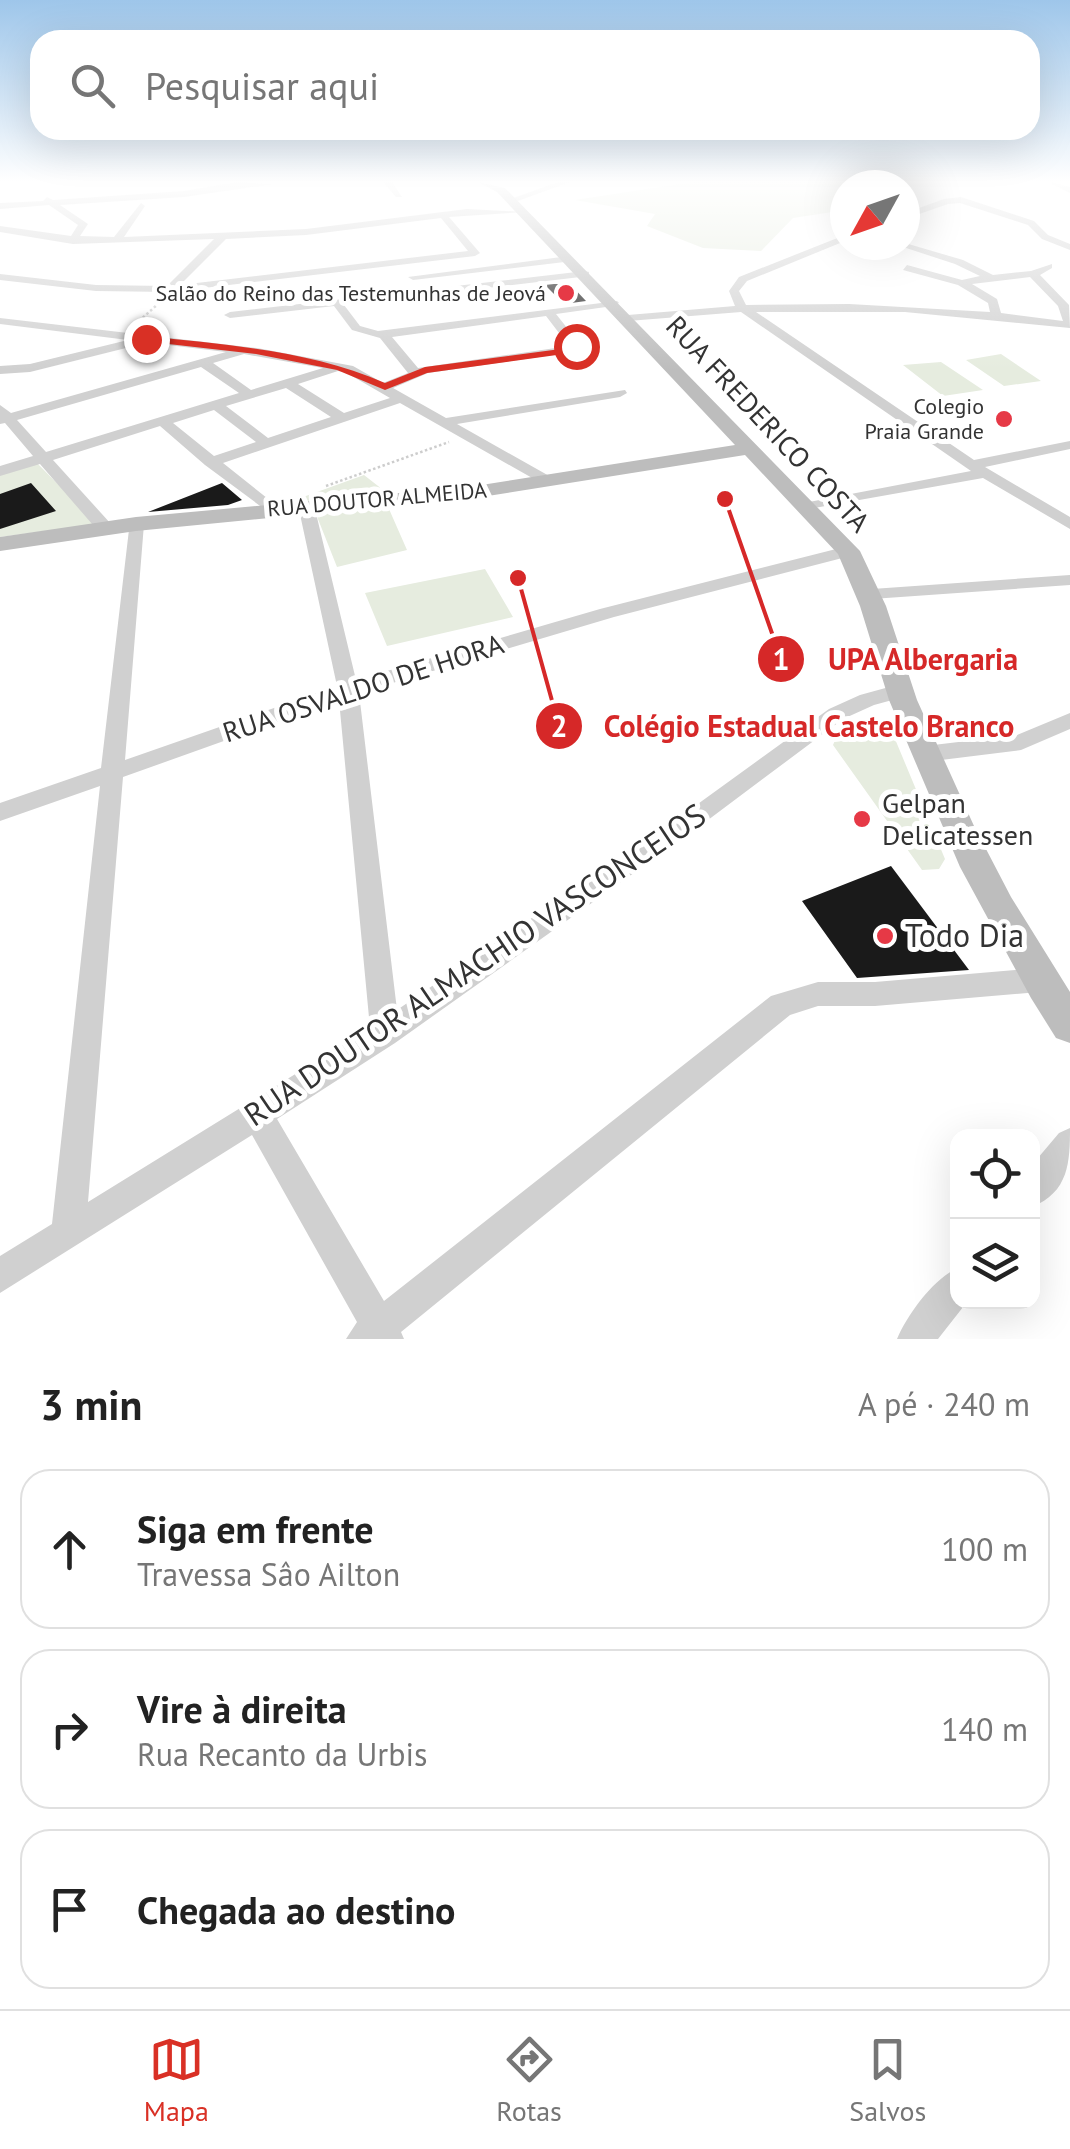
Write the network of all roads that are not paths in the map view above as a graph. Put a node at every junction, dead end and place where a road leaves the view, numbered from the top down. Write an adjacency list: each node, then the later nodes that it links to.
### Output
1 (215, 244): 15 (street)
2 (467, 244): 6 (street)
3 (555, 244): 8 (main road, RUA FREDERICO COSTA)
4 (829, 244): 18 (street)
5 (920, 250): 13 (street)
6 (400, 263): 12 (street); 15 (street)
7 (1048, 266): 10 (street)
8 (577, 267): 12 (street); 16 (street); 19 (main road, RUA FREDERICO COSTA)
9 (908, 268): 14 (street)
10 (1033, 274): 13 (street); 24 (street)
11 (0, 277): 15 (street)
12 (412, 277): 16 (street)
13 (990, 278): 14 (street)
14 (962, 282): 21 (street)
15 (170, 289)
16 (425, 292): 17 (street)
17 (338, 303): 22 (street); 25 (street)
18 (740, 306): 19 (street); 21 (street); 47 (street)
19 (621, 310): 20 (street); 44 (main road, RUA FREDERICO COSTA)
20 (548, 312): 25 (street); 31 (street)
21 (996, 314): 24 (street)
22 (230, 315)
23 (0, 321): 26 (street)
24 (1070, 325)
25 (384, 335): 31 (street)
26 (146, 339): 27 (street); 30 (street)
27 (246, 350): 28 (street); 29 (street)
28 (204, 363): 35 (street); 38 (street)
29 (340, 367): 32 (street); 33 (street)
30 (0, 370)
31 (415, 372): 33 (street)
32 (288, 383): 35 (street); 39 (street)
33 (385, 387): 36 (street)
34 (620, 393): 41 (street)
35 (250, 394): 37 (street)
36 (403, 398): 39 (street); 41 (street)
37 (216, 405): 40 (street); 42 (street)
38 (3, 416): 45 (street)
39 (342, 418): 42 (street)
40 (162, 421): 45 (street); 46 (street)
41 (445, 422): 49 (street)
42 (266, 444): 46 (street)
43 (1070, 445): 47 (street)
44 (752, 448): 49 (main road, RUA DOUTOR ALMEIDA); 51 (main road, RUA FREDERICO COSTA)
45 (44, 457): 48 (street); 55 (street)
46 (210, 462): 52 (street)
47 (979, 469): 51 (street); 54 (street)
48 (0, 471)
49 (546, 480): 50 (main road, RUA DOUTOR ALMEIDA)
50 (306, 506): 52 (main road, RUA DOUTOR ALMEIDA); 60 (street)
51 (810, 506): 57 (main road, RUA FREDERICO COSTA)
52 (271, 509): 53 (main road, RUA DOUTOR ALMEIDA)
53 (136, 524): 55 (main road, RUA DOUTOR ALMEIDA); 64 (street)
54 (1070, 524)
55 (105, 528): 56 (main road, RUA DOUTOR ALMEIDA)
56 (0, 544)
57 (848, 551): 59 (main road, RUA FREDERICO COSTA); 60 (street, RUA OSVALDO DE HORA)
58 (1070, 580): 59 (street)
59 (872, 594): 61 (main road, RUA FREDERICO COSTA)
60 (348, 689): 64 (street, RUA OSVALDO DE HORA); 68 (street)
61 (900, 691): 63 (main road, RUA FREDERICO COSTA); 68 (street, RUA DOUTOR ALMACHIO VASCONCEIOS)
62 (1070, 720): 63 (street)
63 (924, 754): 66 (main road, RUA FREDERICO COSTA)
64 (110, 772): 65 (street, RUA OSVALDO DE HORA); 72 (street)
65 (0, 812)
66 (1039, 980): 67 (main road, RUA FREDERICO COSTA); 75 (street)
67 (1070, 1025)
68 (385, 1034): 69 (street, RUA DOUTOR ALMACHIO VASCONCEIOS)
69 (257, 1113): 72 (street, RUA DOUTOR ALMACHIO VASCONCEIOS); 75 (street)
70 (1070, 1144): 71 (street)
71 (1040, 1181)
72 (68, 1234): 73 (street, RUA DOUTOR ALMACHIO VASCONCEIOS)
73 (0, 1276)
74 (950, 1295): 76 (street)
75 (376, 1335)
76 (914, 1339)

